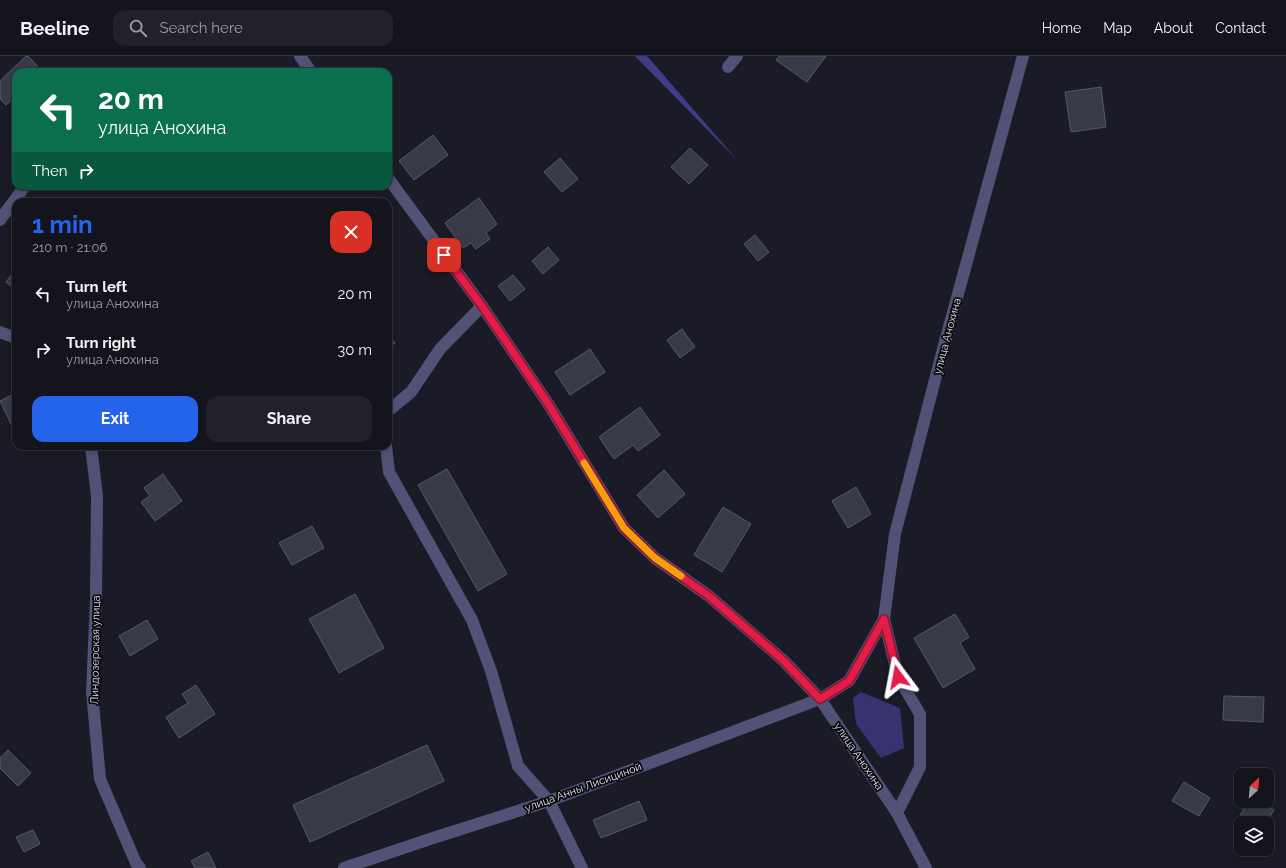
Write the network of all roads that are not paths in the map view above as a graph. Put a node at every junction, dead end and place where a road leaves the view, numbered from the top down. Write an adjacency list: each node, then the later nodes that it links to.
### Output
1 (300, 56): 4 (street)
2 (737, 56): 5 (street)
3 (1023, 56): 15 (street, улица Анохина)
4 (308, 68)
5 (728, 68)
6 (392, 183): 9 (street, улица Анохина)
7 (12, 204): 8 (street)
8 (0, 220)
9 (482, 306): 12 (street); 16 (street, улица Анохина)
10 (0, 332): 11 (street)
11 (12, 336)
12 (392, 408)
13 (91, 450): 19 (street, Линдозерская улица)
14 (386, 450): 17 (street)
15 (884, 619): 16 (street, улица Анохина); 18 (street, улица Анохина)
16 (820, 699): 17 (street, улица Анны Лисициной); 18 (street, улица Анохина)
17 (549, 801): 20 (street, улица Анны Лисициной); 21 (street)
18 (897, 813): 22 (street, улица Анохина)
19 (140, 868)
20 (344, 868)
21 (582, 868)
22 (926, 868)

